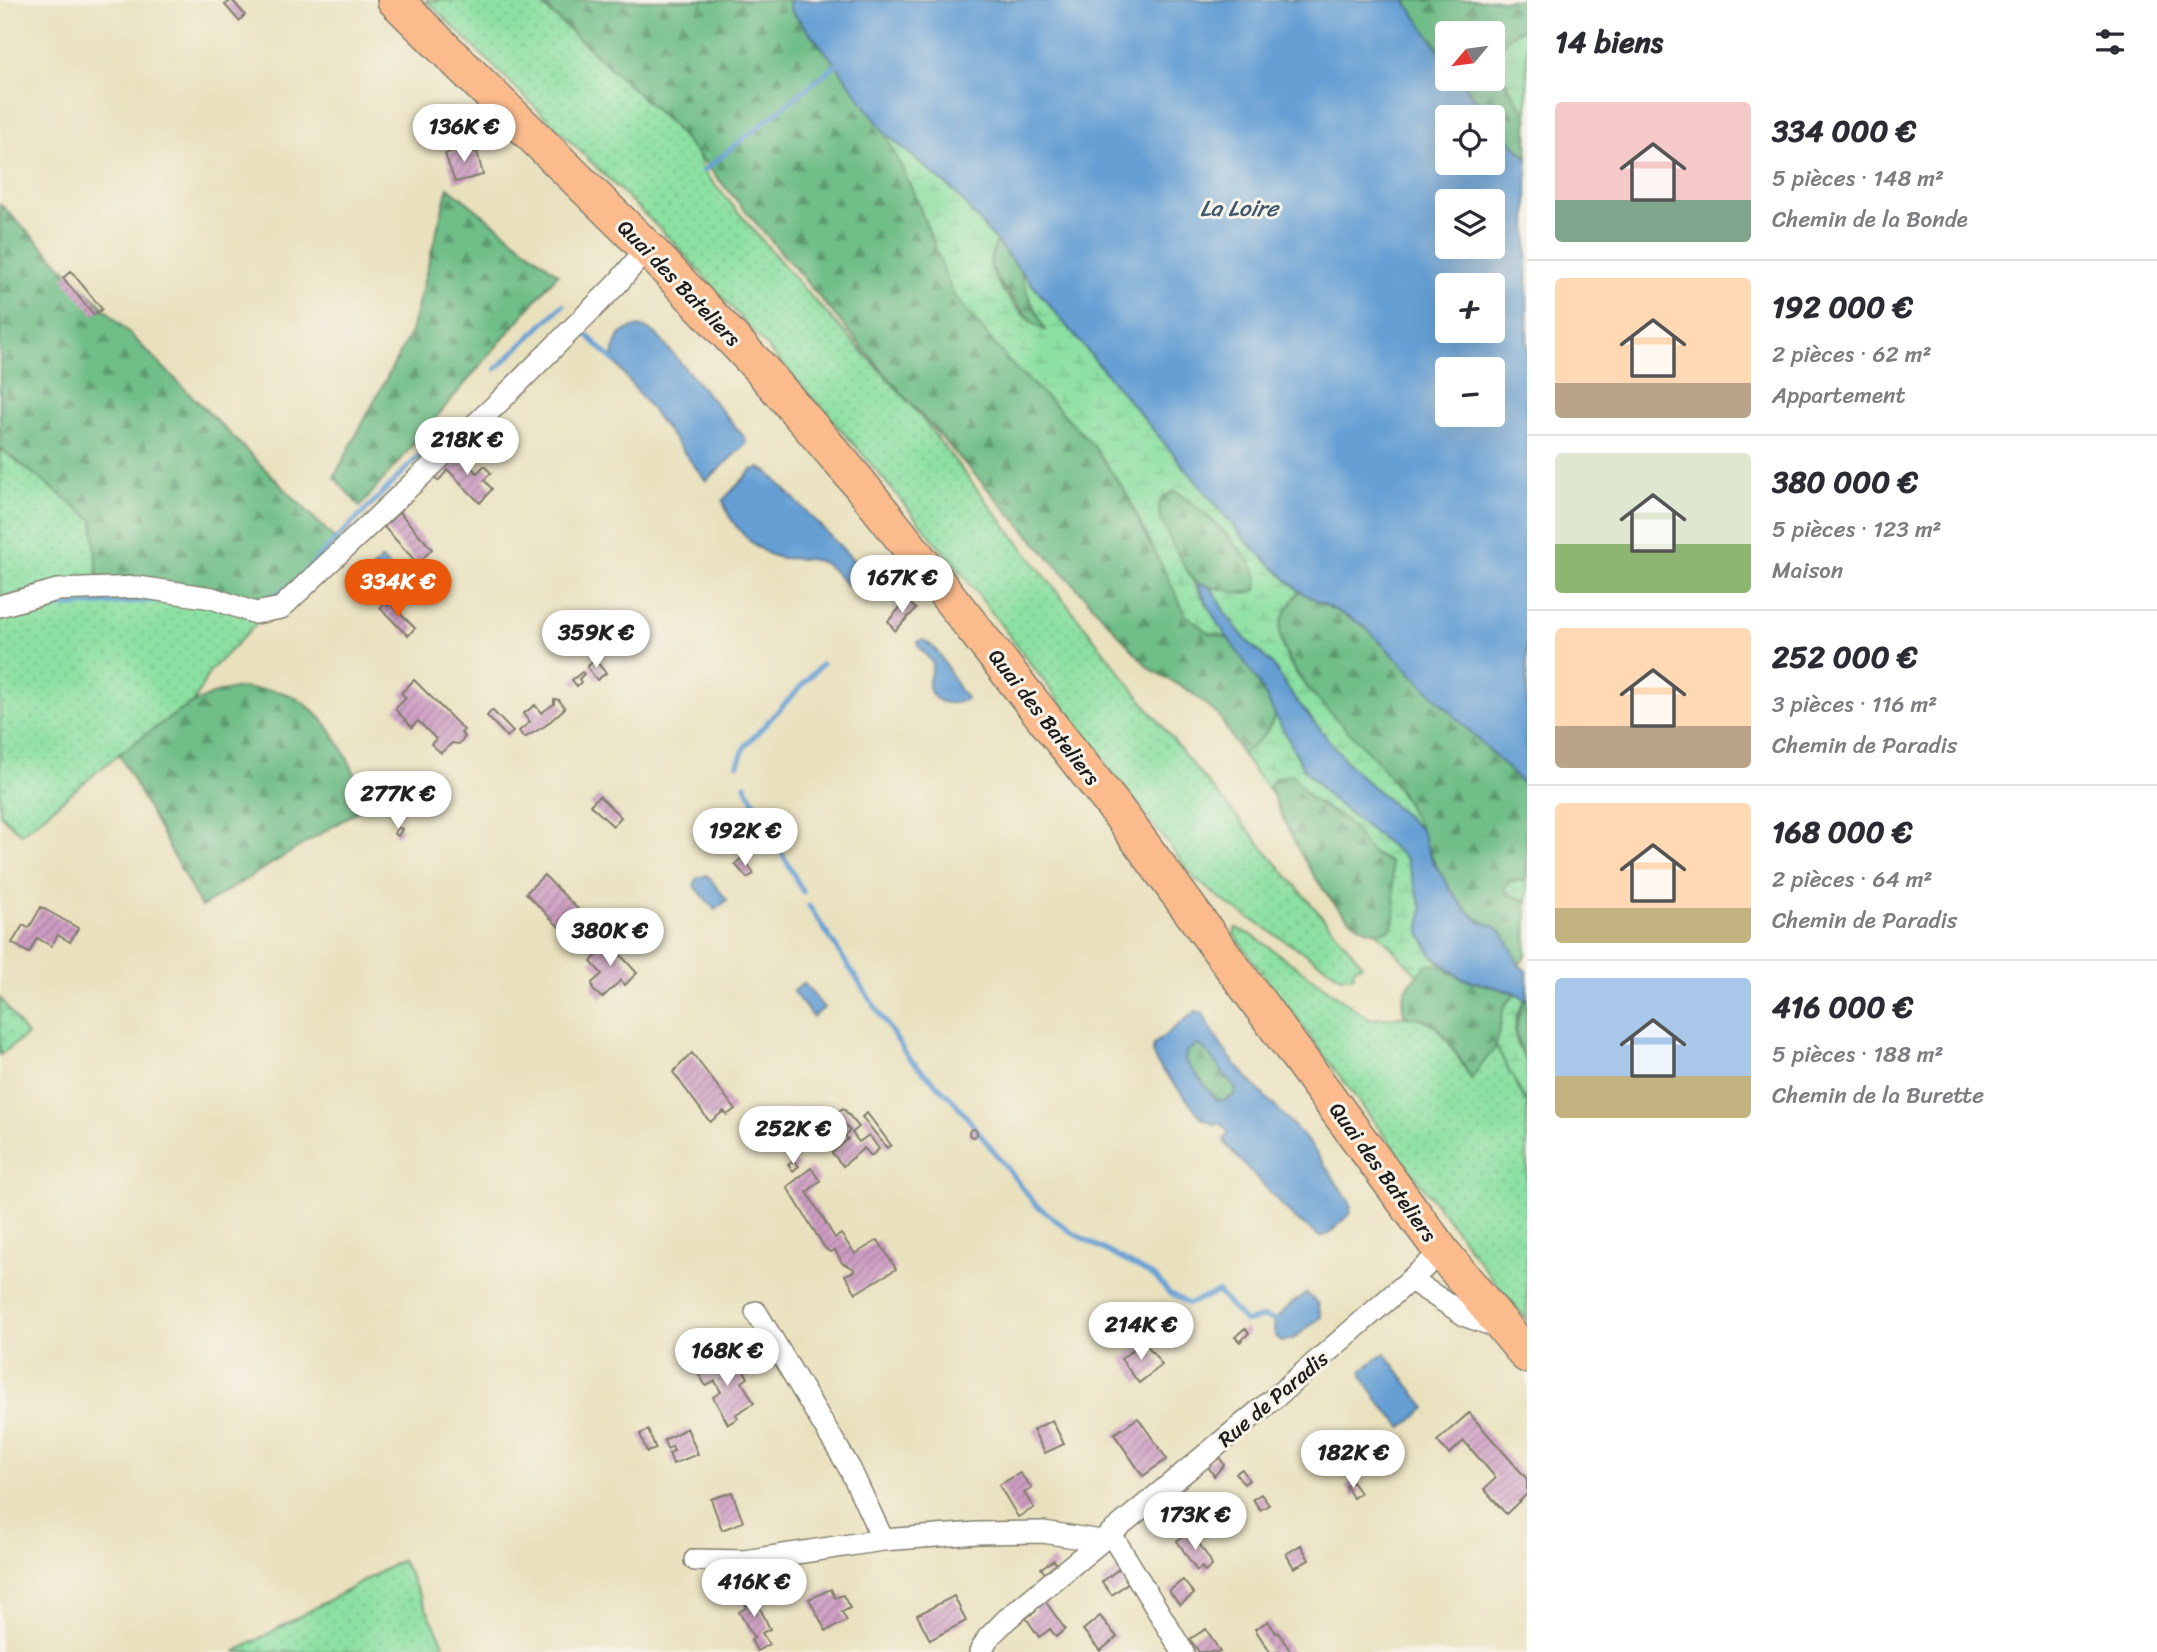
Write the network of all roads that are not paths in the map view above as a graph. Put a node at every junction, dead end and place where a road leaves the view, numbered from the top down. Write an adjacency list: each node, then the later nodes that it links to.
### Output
1 (395, 0): 2 (main road, Quai des Bateliers)
2 (647, 248): 3 (street); 4 (main road, Quai des Bateliers)
3 (0, 607)
4 (1442, 1252): 5 (street, Rue de Paradis); 7 (main road, Quai des Bateliers)
5 (1411, 1280): 7 (street); 8 (street, Rue de Paradis)
6 (756, 1311): 9 (street)
7 (1516, 1342)
8 (1106, 1538): 9 (street); 11 (street, Rue de Paradis); 12 (street)
9 (883, 1540): 10 (street)
10 (695, 1560)
11 (980, 1652)
12 (1183, 1652)

